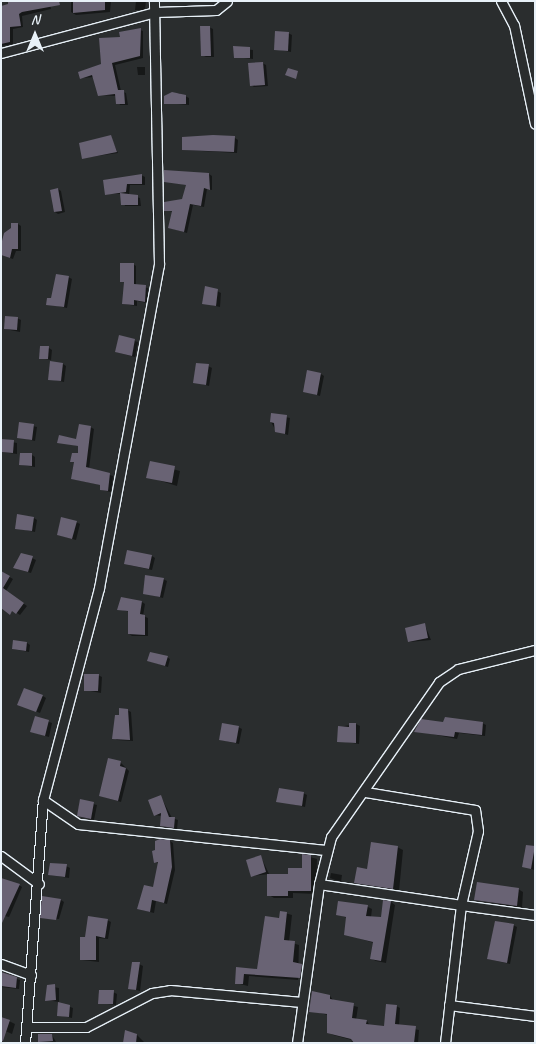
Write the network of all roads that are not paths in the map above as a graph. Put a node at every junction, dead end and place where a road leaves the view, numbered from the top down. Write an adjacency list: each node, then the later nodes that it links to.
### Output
1 (154, 1): 4 (street)
2 (228, 1): 4 (street)
3 (501, 1): 6 (street)
4 (155, 12): 5 (street); 9 (street)
5 (1, 53)
6 (535, 124)
7 (535, 650): 8 (street)
8 (365, 792): 10 (street); 14 (street)
9 (43, 800): 10 (street); 12 (street)
10 (326, 850): 13 (street)
11 (1, 856): 12 (street)
12 (39, 884): 17 (street)
13 (319, 884): 14 (street); 18 (street)
14 (461, 905): 15 (street); 19 (street)
15 (535, 915)
16 (1, 964): 17 (street)
17 (31, 975): 21 (street)
18 (302, 1002): 21 (street); 23 (street)
19 (449, 1005): 20 (street); 24 (street)
20 (535, 1016)
21 (27, 1027): 22 (street)
22 (25, 1043)
23 (297, 1043)
24 (445, 1043)

